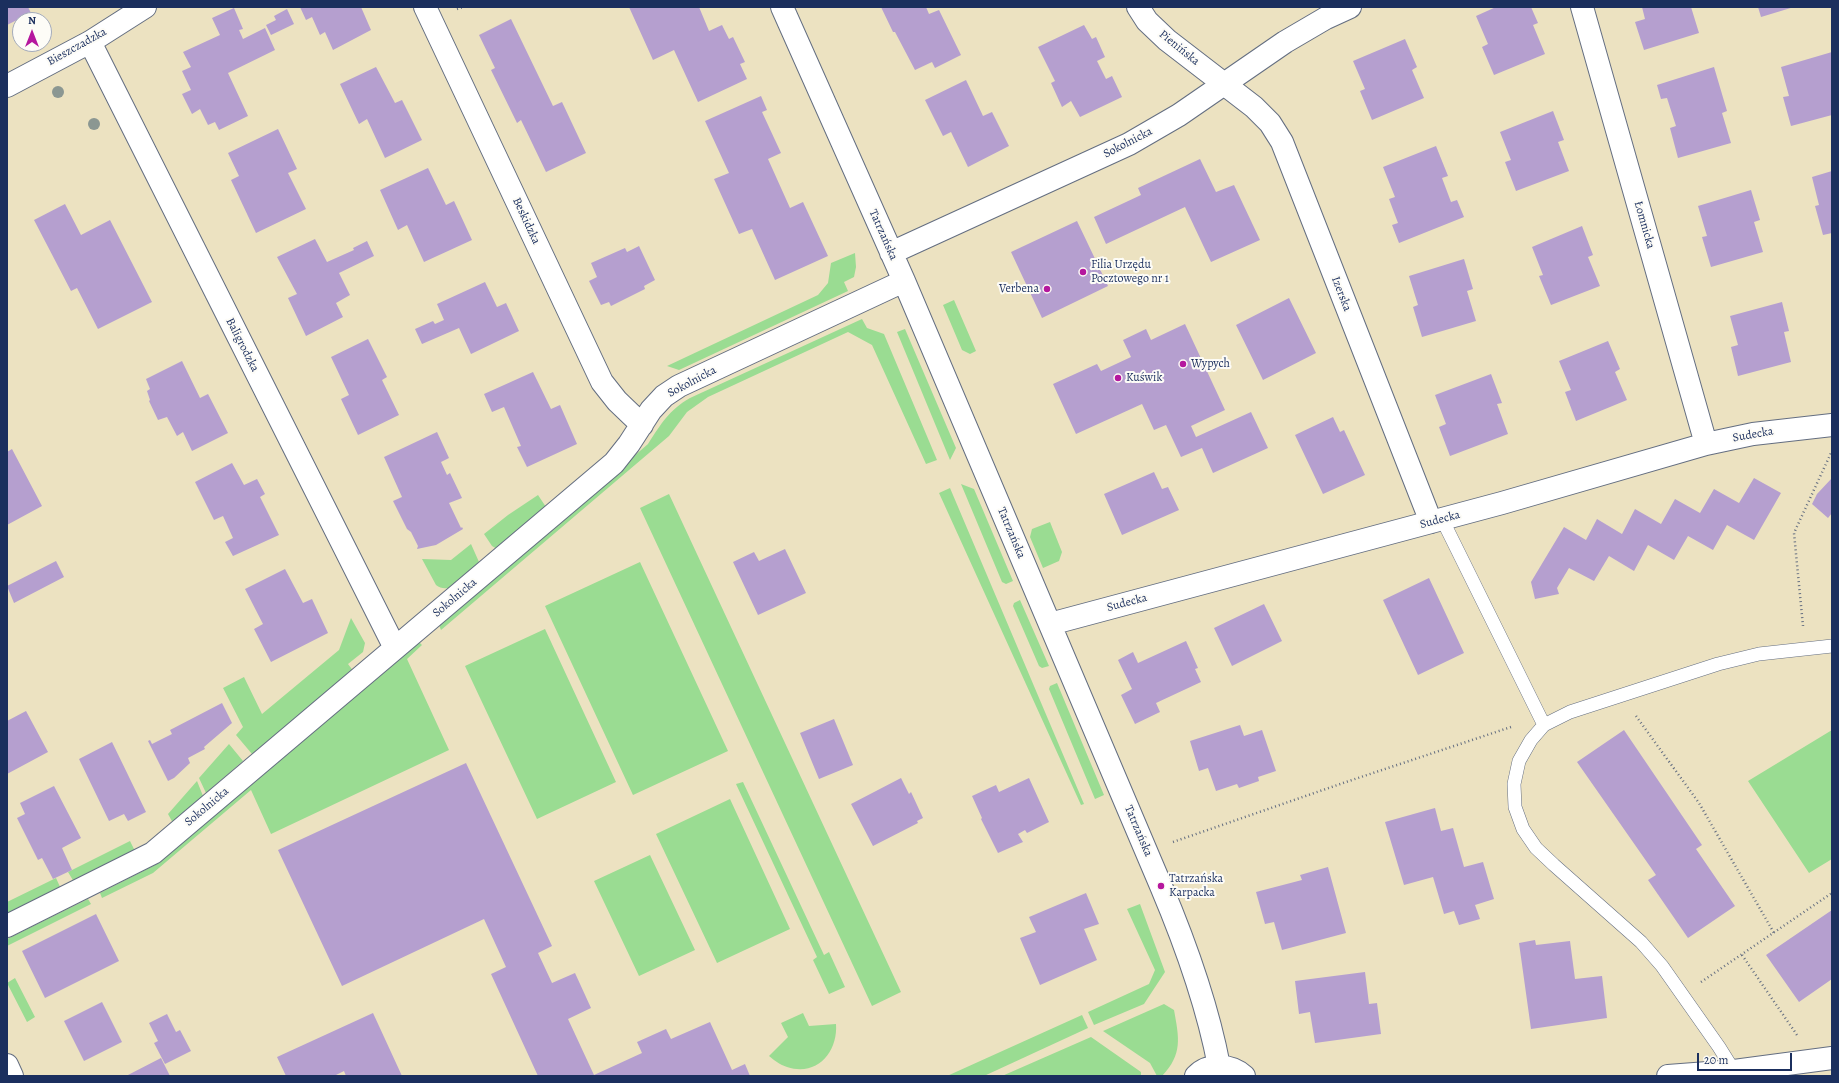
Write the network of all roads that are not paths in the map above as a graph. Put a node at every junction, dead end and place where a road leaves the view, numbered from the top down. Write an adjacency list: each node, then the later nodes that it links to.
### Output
1 (145, 7): 7 (street, Bieszczadzka)
2 (424, 7): 12 (street, Beskidzka)
3 (782, 7): 10 (street, Tatrzańska)
4 (1138, 7): 8 (street, Pienińska)
5 (1350, 7): 8 (street, Sokolnicka)
6 (1582, 7): 14 (street, Łomnicka)
7 (90, 42): 9 (street, Bieszczadzka); 18 (street, Baligrodzka)
8 (1225, 83): 10 (street, Sokolnicka); 15 (street, Izerska)
9 (7, 86)
10 (891, 253): 11 (street, Tatrzańska)
11 (904, 281): 12 (street, Sokolnicka); 16 (street, Tatrzańska)
12 (642, 424): 18 (street, Sokolnicka)
13 (1832, 424): 14 (street, Sudecka)
14 (1706, 444): 15 (street, Sudecka)
15 (1437, 520): 16 (street, Sudecka); 19 (lane)
16 (1050, 624): 23 (street, Tatrzańska)
17 (1832, 646): 19 (lane)
18 (395, 648): 20 (street, Sokolnicka)
19 (1542, 721): 24 (lane)
20 (7, 926)
21 (1823, 1059): 24 (street)
22 (7, 1066): 25 (street)
23 (1220, 1066): 26 (street); 27 (street)
24 (1735, 1073): 28 (street)
25 (12, 1076)
26 (1196, 1076)
27 (1244, 1076)
28 (1668, 1076)

